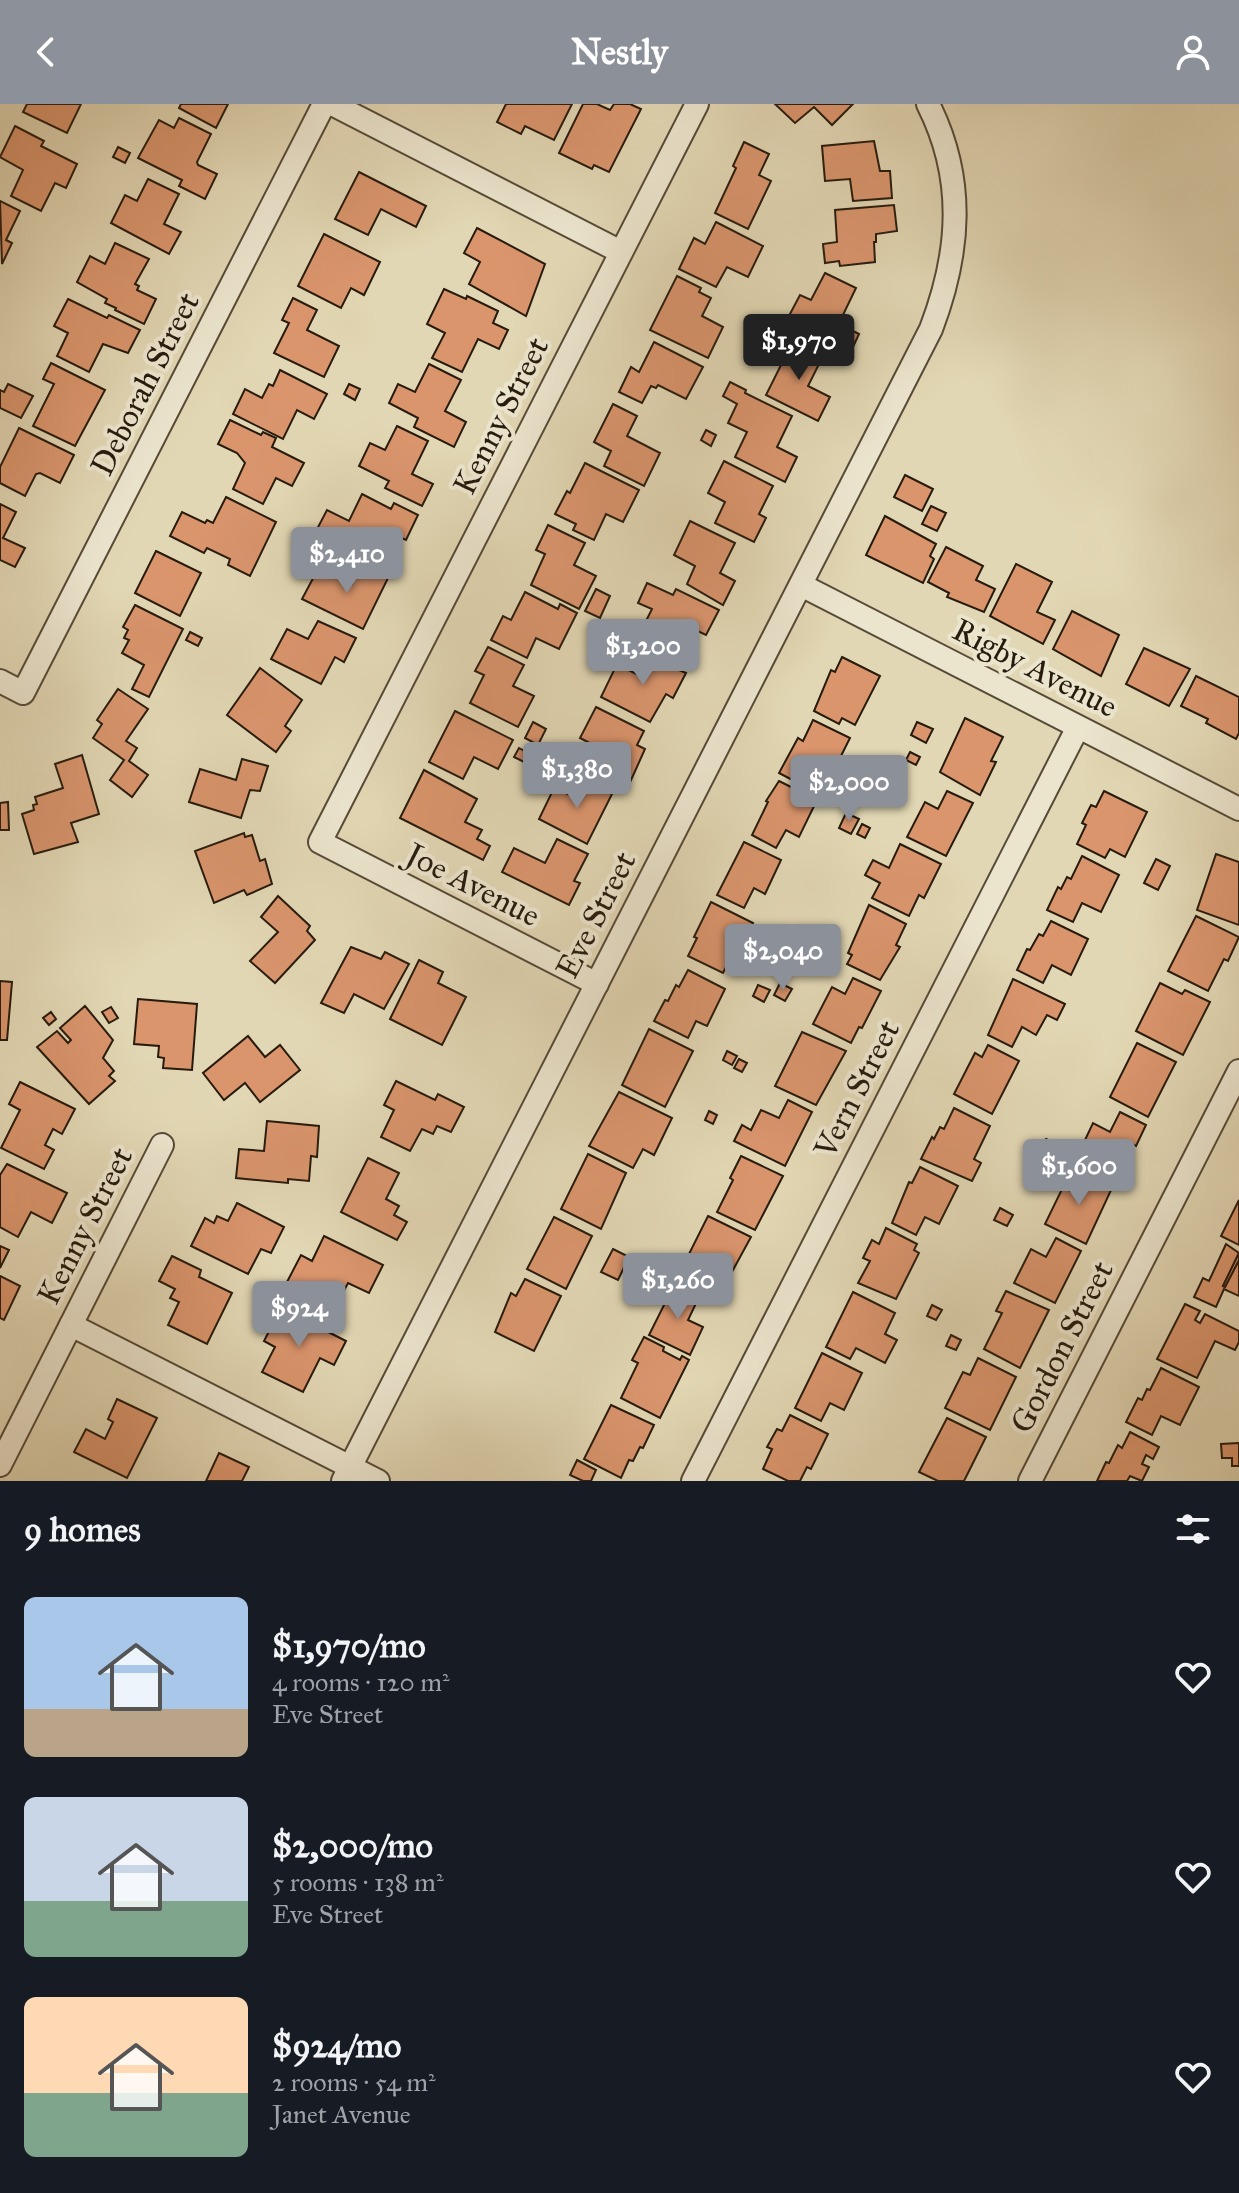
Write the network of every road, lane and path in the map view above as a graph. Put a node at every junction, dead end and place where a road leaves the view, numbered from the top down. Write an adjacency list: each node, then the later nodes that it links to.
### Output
1 (324, 104): 7 (street, Deborah Street)
2 (332, 104): 5 (street)
3 (697, 104): 5 (street, Kenny Street)
4 (928, 104): 6 (street, Eve Street)
5 (621, 252): 10 (street, Kenny Street)
6 (801, 585): 8 (street, Rigby Avenue); 11 (street, Eve Street)
7 (0, 681)
8 (1078, 727): 9 (street, Rigby Avenue); 18 (street, Vern Street)
9 (1239, 809)
10 (320, 842): 11 (street, Joe Avenue)
11 (597, 984): 16 (street, Eve Street)
12 (1239, 1071): 19 (street, Gordon Street)
13 (162, 1145): 14 (street, Kenny Street)
14 (71, 1325): 15 (street, Kenny Street); 16 (street)
15 (0, 1465)
16 (347, 1474): 17 (street)
17 (378, 1481)
18 (693, 1481)
19 (1030, 1481)

